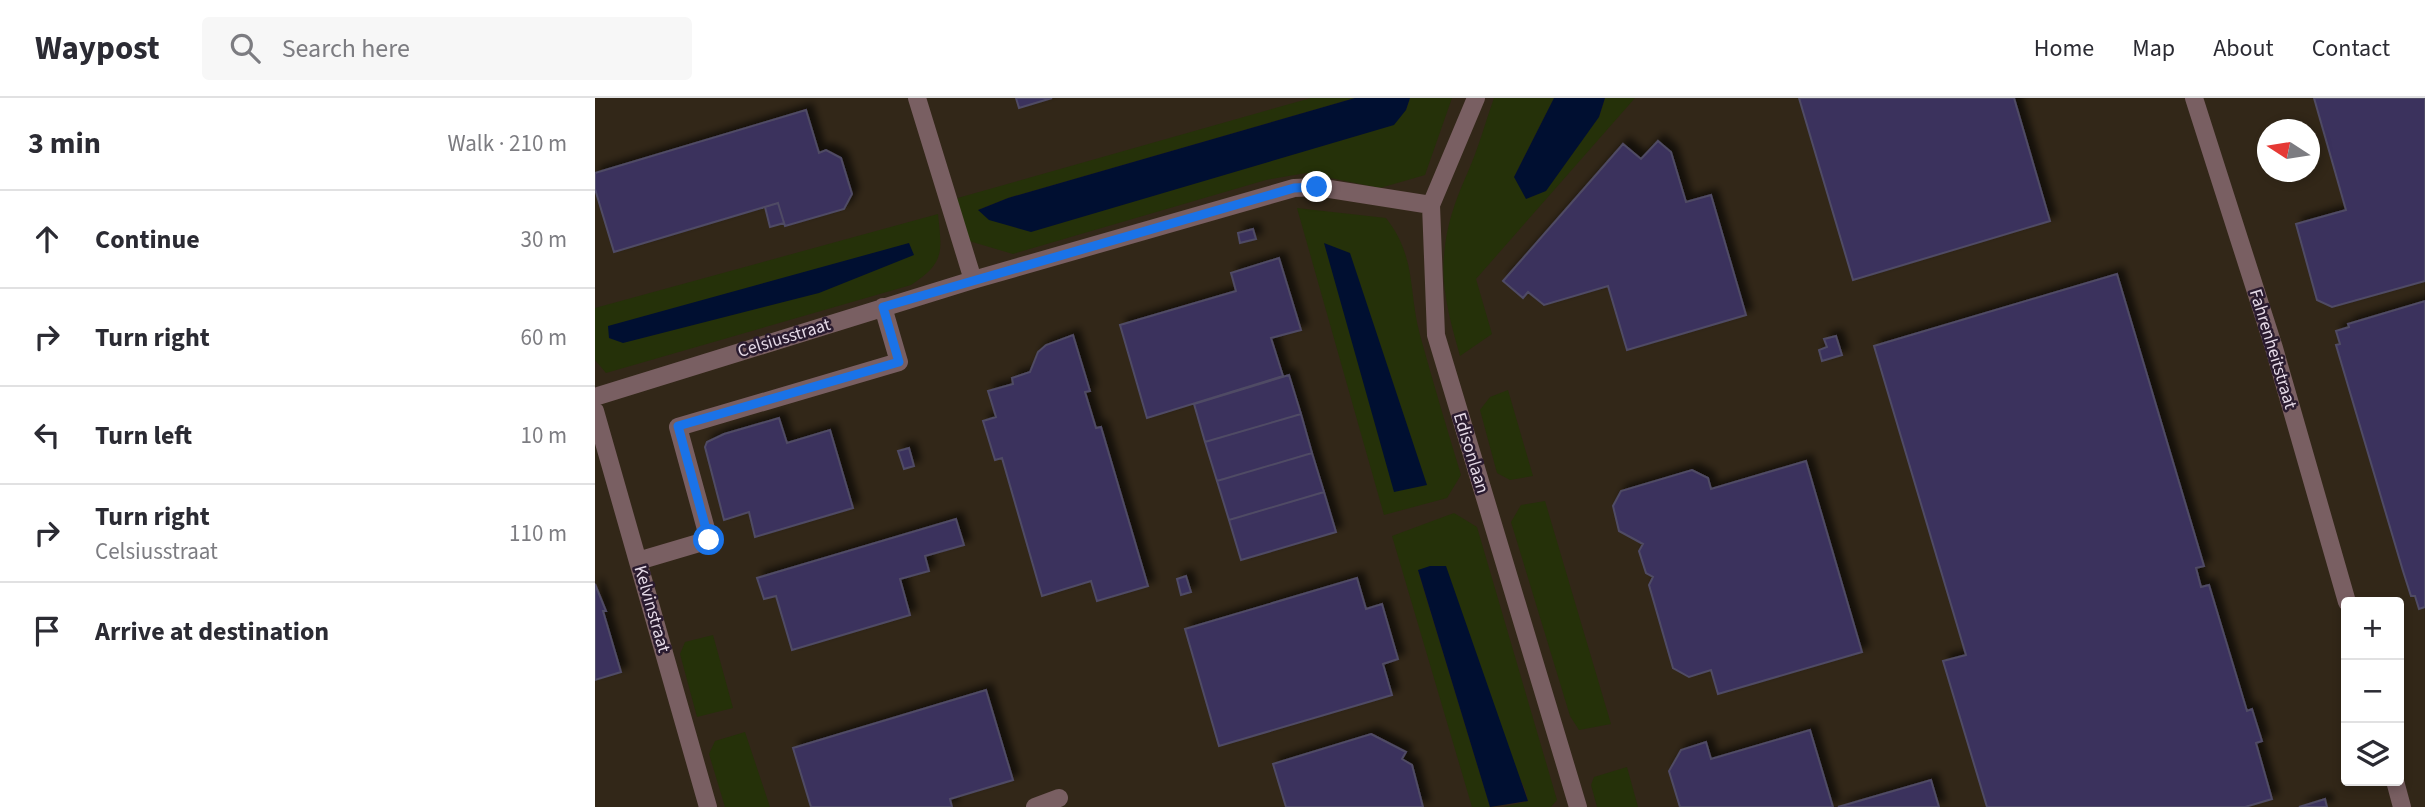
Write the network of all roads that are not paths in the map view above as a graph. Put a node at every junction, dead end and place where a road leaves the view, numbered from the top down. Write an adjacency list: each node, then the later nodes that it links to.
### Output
1 (917, 98): 5 (street)
2 (1476, 98): 4 (street, Edisonlaan)
3 (2194, 98): 10 (street, Fahrenheitstraat)
4 (1431, 205): 5 (street, Celsiusstraat); 15 (street, Edisonlaan)
5 (973, 280): 6 (street, Celsiusstraat)
6 (883, 307): 7 (street, Celsiusstraat); 9 (street)
7 (595, 397)
8 (595, 411): 9 (street, Kelvinstraat)
9 (638, 561): 13 (street, Kelvinstraat)
10 (2346, 597)
11 (2396, 786): 16 (street)
12 (1059, 798): 14 (street)
13 (708, 807)
14 (1035, 807)
15 (1578, 807)
16 (2402, 807)

